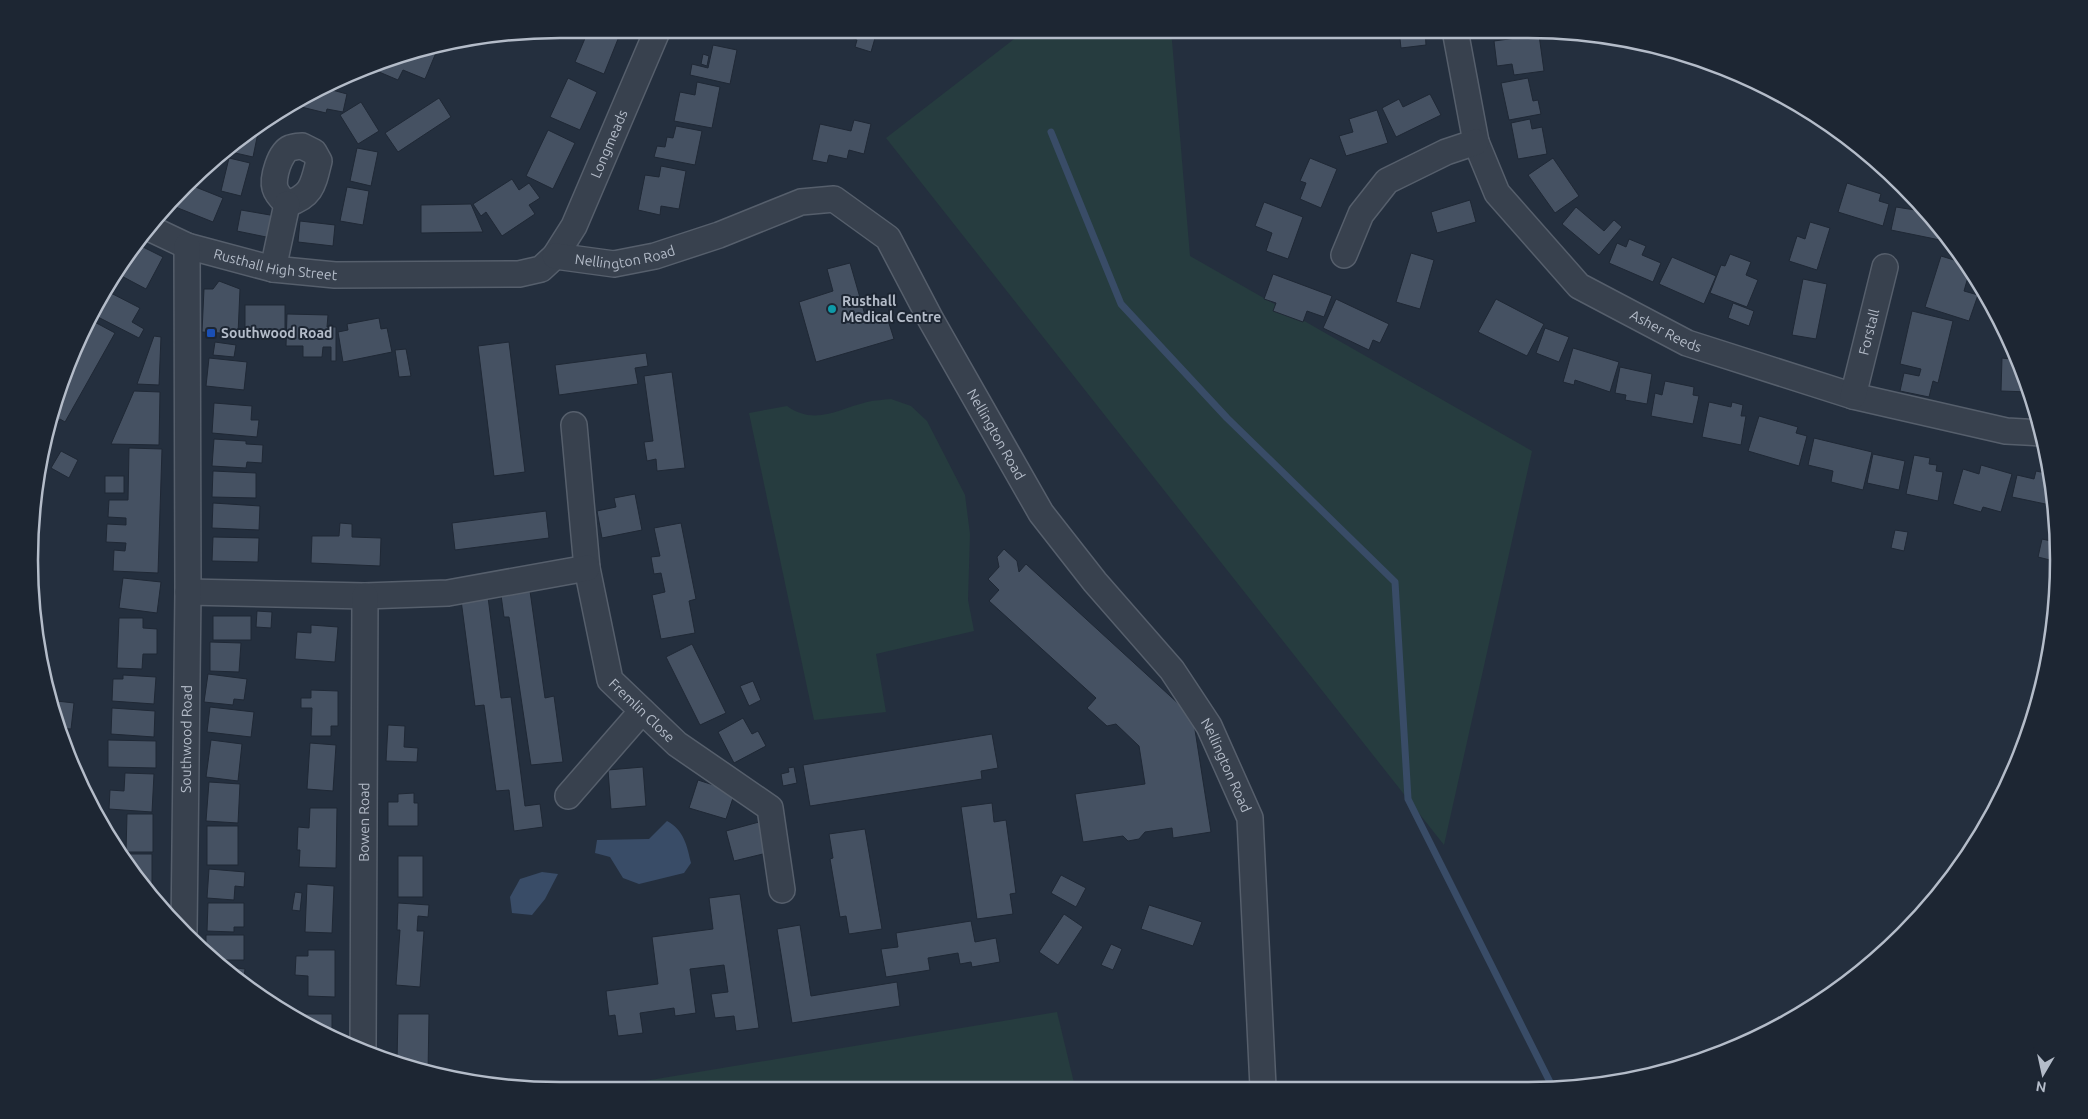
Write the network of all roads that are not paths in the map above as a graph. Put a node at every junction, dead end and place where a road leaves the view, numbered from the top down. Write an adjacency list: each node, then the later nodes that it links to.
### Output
1 (654, 38): 8 (street, Longmeads)
2 (1456, 38): 3 (street, Asher Reeds)
3 (1476, 142): 7 (street); 12 (street, Asher Reeds)
4 (287, 204): 10 (street)
5 (154, 231): 6 (street, Rusthall High Street)
6 (187, 246): 10 (street, Rusthall High Street); 16 (street, Southwood Road)
7 (1344, 255)
8 (555, 256): 11 (street, Nellington Road); 23 (street, Nellington Road)
9 (1885, 267): 12 (street, Forstall)
10 (273, 269): 11 (street, Rusthall High Street)
11 (410, 274)
12 (1853, 396): 14 (street, Asher Reeds)
13 (574, 425): 15 (street, Fremlin Close)
14 (2035, 433)
15 (587, 568): 17 (street); 18 (street, Fremlin Close)
16 (188, 592): 17 (street); 21 (street, Southwood Road)
17 (365, 596): 22 (street, Bowen Road)
18 (642, 711): 19 (street); 20 (street, Fremlin Close)
19 (568, 796)
20 (782, 890)
21 (184, 923)
22 (363, 1043)
23 (1263, 1082)

